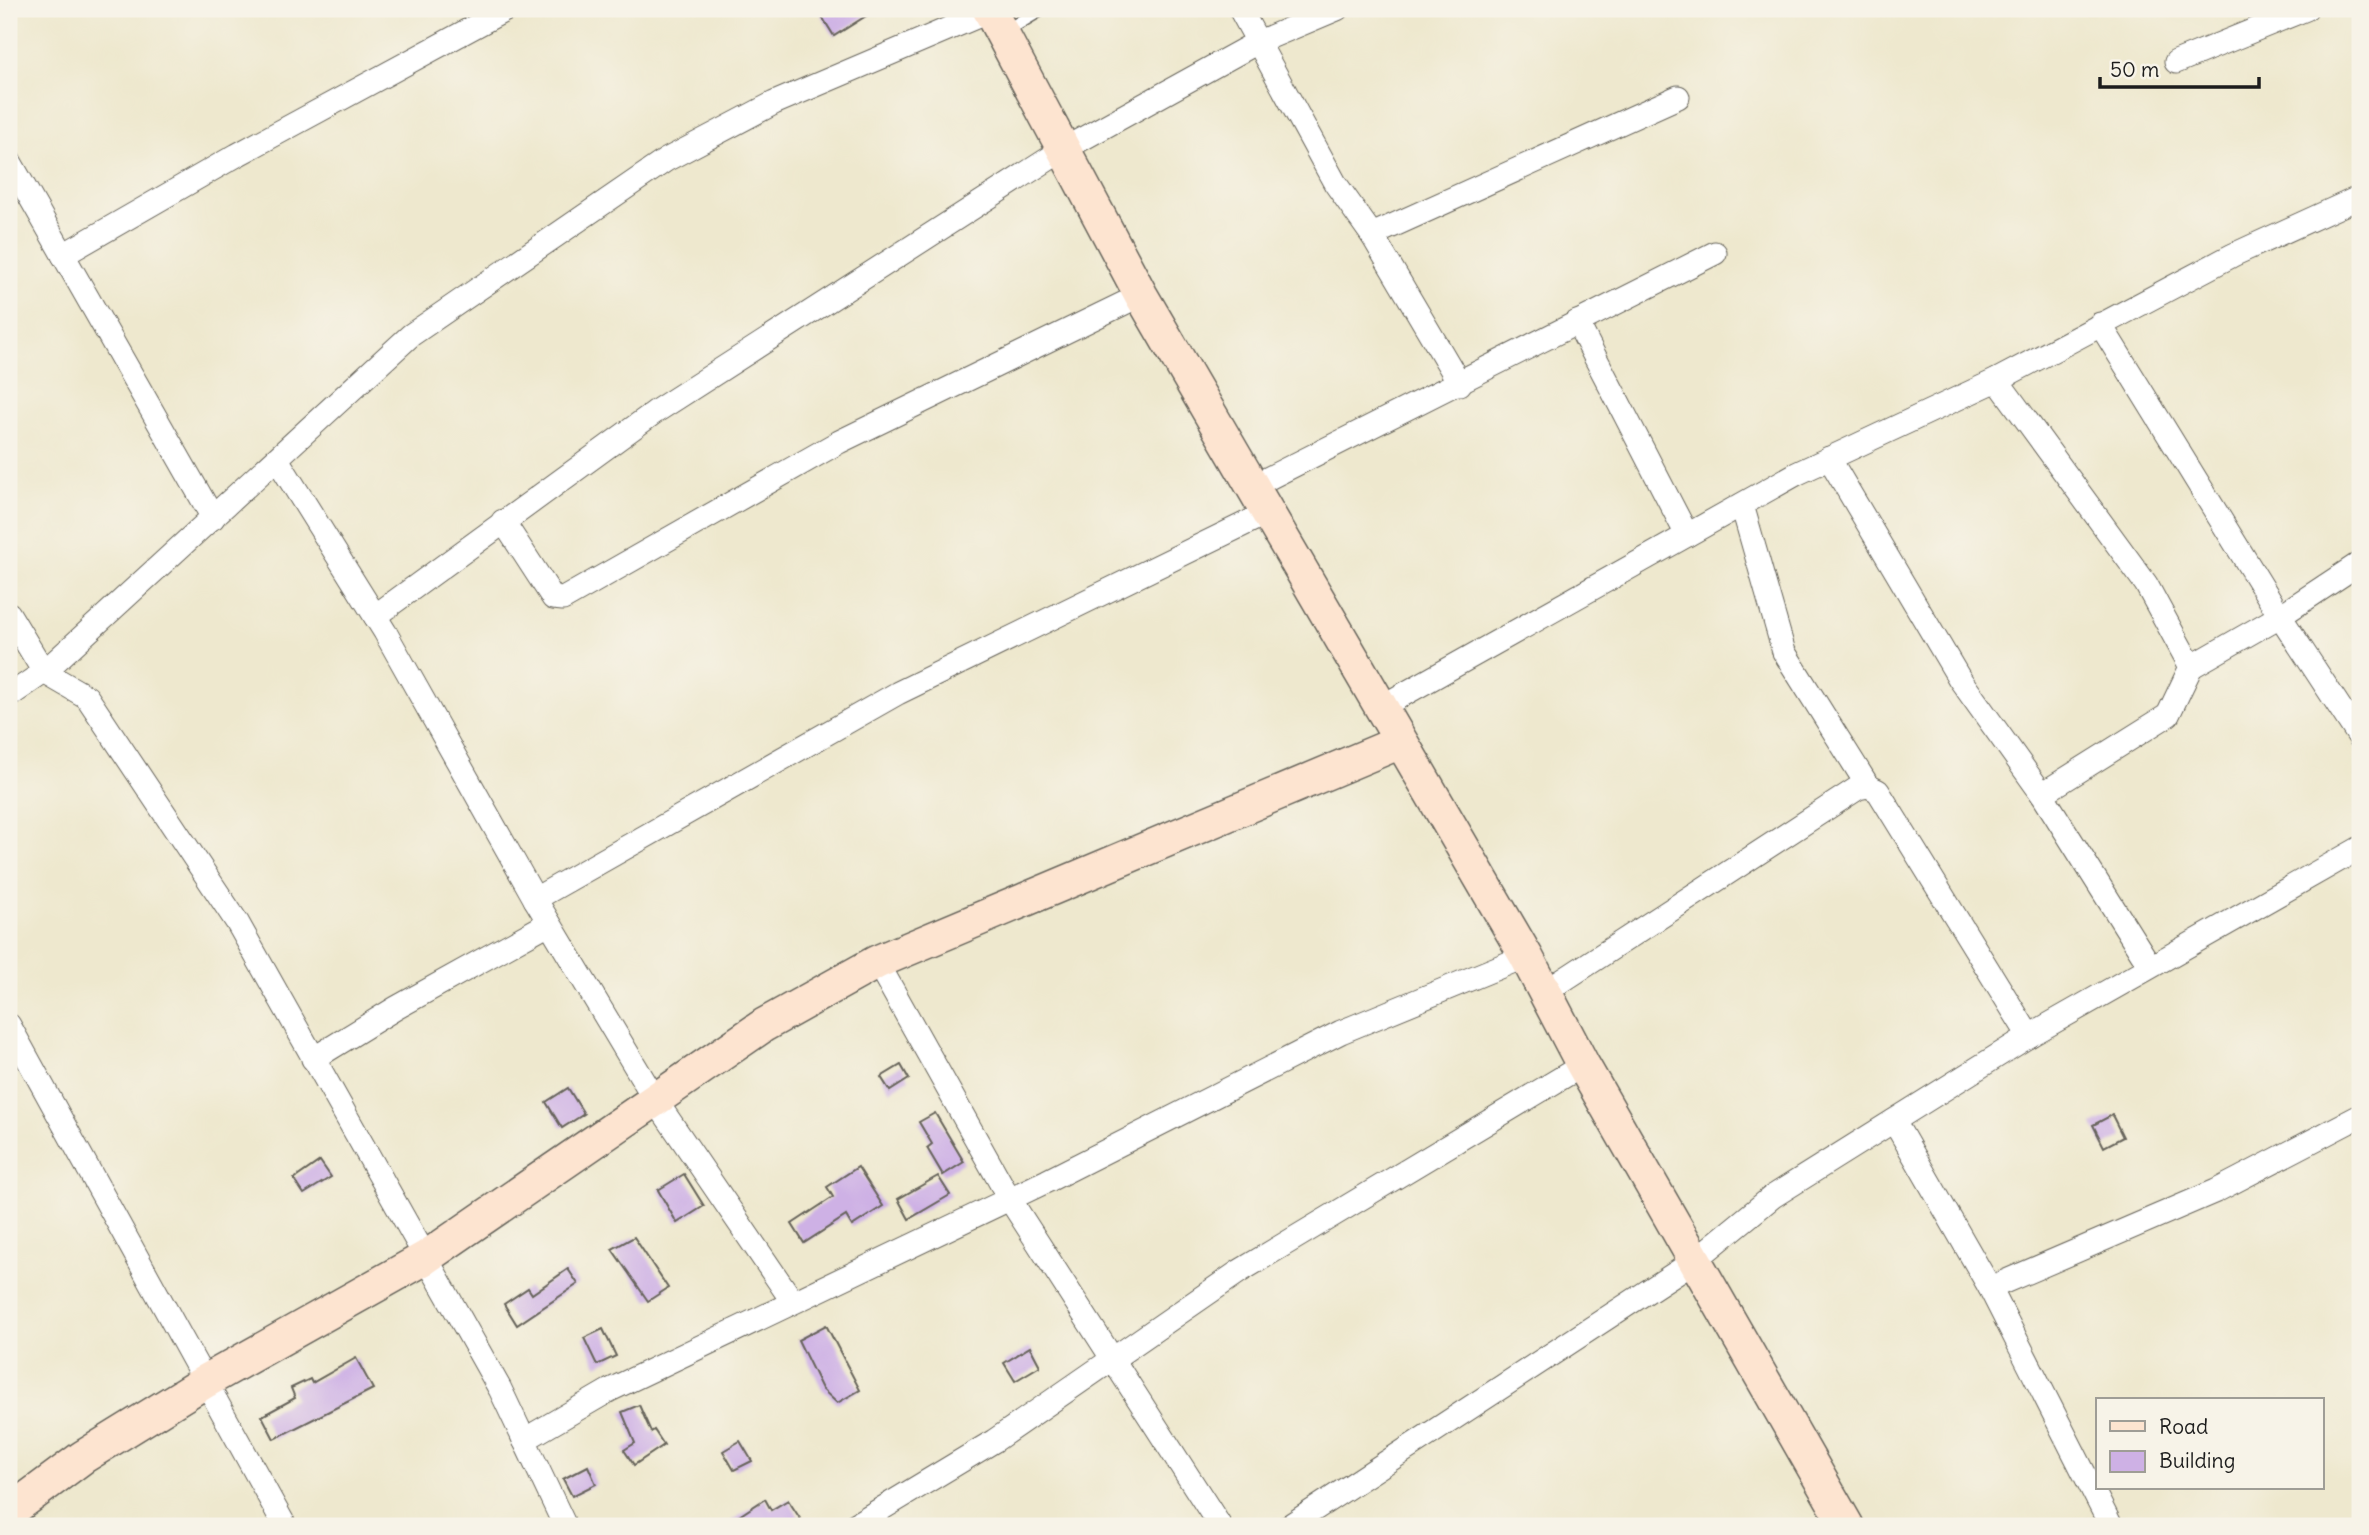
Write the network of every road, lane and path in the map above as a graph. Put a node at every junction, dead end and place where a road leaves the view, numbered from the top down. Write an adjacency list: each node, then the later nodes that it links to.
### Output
1 (506, 9): 15 (street)
2 (1042, 9): 6 (lane)
3 (1240, 9): 7 (street)
4 (1337, 9): 7 (street)
5 (2306, 9): 8 (street)
6 (994, 18): 10 (main road); 22 (street)
7 (1256, 43): 10 (street); 13 (street)
8 (2176, 62)
9 (1678, 97): 13 (street)
10 (1064, 149): 16 (main road); 26 (street)
11 (9, 160): 15 (street)
12 (2360, 197): 18 (street)
13 (1371, 235): 20 (street)
14 (1715, 253): 17 (street)
15 (63, 255): 25 (street)
16 (1141, 295): 23 (main road); 26 (street)
17 (1577, 322): 20 (street); 27 (street)
18 (2100, 324): 19 (street); 31 (street)
19 (1997, 380): 21 (street); 32 (street)
20 (1460, 384): 23 (street)
21 (1829, 458): 24 (street); 39 (street)
22 (277, 459): 25 (street); 30 (street)
23 (1261, 499): 35 (main road); 41 (street)
24 (1742, 505): 27 (street); 38 (street)
25 (213, 518): 33 (street)
26 (503, 521): 30 (street)
27 (1687, 535): 35 (street)
28 (2360, 563): 31 (street)
29 (9, 614): 33 (street)
30 (375, 616): 41 (street)
31 (2280, 617): 32 (street); 36 (street)
32 (2190, 667): 39 (street)
33 (44, 672): 34 (street); 49 (street)
34 (9, 696)
35 (1381, 707): 37 (main road)
36 (2360, 738)
37 (1400, 742): 43 (main road); 44 (main road)
38 (1868, 786): 46 (street); 48 (street)
39 (2042, 794): 45 (street)
40 (2360, 848): 45 (street)
41 (535, 899): 42 (street)
42 (549, 923): 49 (street); 51 (street)
43 (1526, 956): 46 (main road); 54 (street)
44 (877, 962): 51 (main road); 54 (street)
45 (2150, 966): 48 (street)
46 (1545, 992): 50 (main road)
47 (9, 1024): 60 (street)
48 (2029, 1036): 53 (street)
49 (313, 1059): 55 (street)
50 (1583, 1065): 56 (main road); 59 (street)
51 (656, 1101): 55 (main road); 58 (street)
52 (2360, 1116): 57 (street)
53 (1894, 1121): 56 (street); 57 (street)
54 (1009, 1198): 58 (street); 59 (street)
55 (425, 1258): 60 (main road); 61 (street)
56 (1694, 1261): 67 (street); 68 (main road)
57 (1990, 1288): 69 (street)
58 (793, 1302): 61 (street)
59 (1113, 1358): 65 (street); 66 (street)
60 (206, 1381): 62 (main road); 63 (street)
61 (524, 1440): 64 (street)
62 (9, 1512)
63 (285, 1526)
64 (565, 1526)
65 (853, 1526)
66 (1220, 1526)
67 (1289, 1526)
68 (1847, 1526)
69 (2111, 1526)

